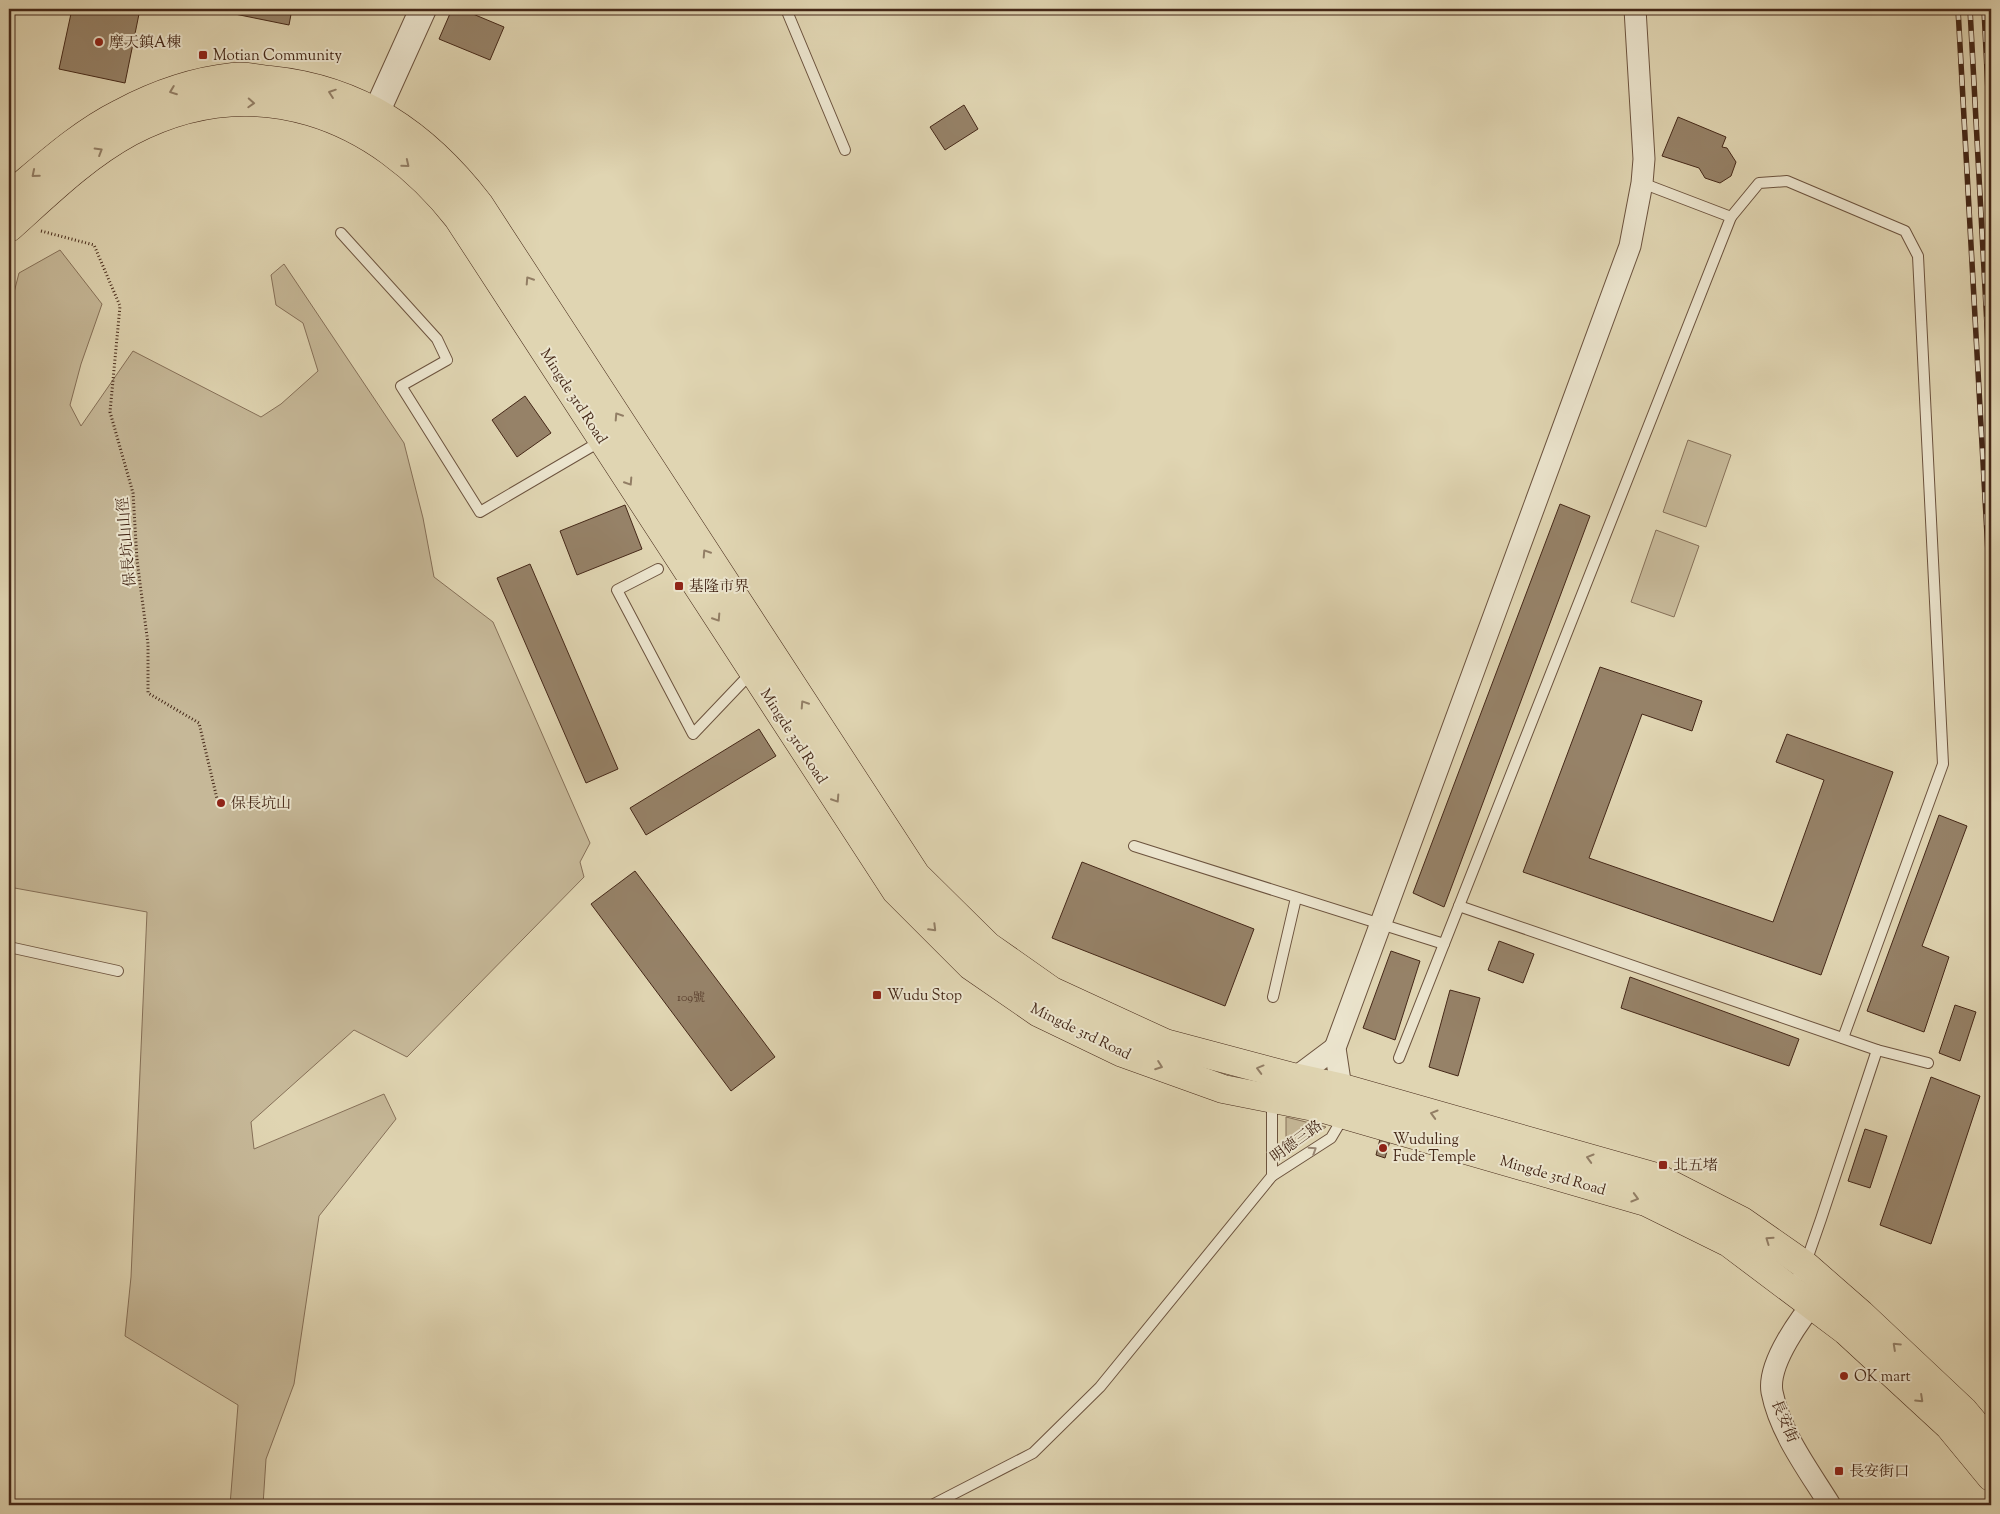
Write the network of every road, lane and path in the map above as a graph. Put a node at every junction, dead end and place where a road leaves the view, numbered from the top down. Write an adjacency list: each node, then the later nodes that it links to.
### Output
1 (423, 9): 4 (street)
2 (786, 9): 5 (lane)
3 (1635, 9): 6 (street)
4 (372, 122): 7 (main road, one-way to 7); 9 (main road, one-way to 4); 11 (main road, Mingde 3rd Road, one-way to 11); 13 (main road, Mingde 3rd Road, one-way to 4)
5 (845, 150)
6 (1642, 183): 8 (lane); 18 (street)
7 (9, 196)
8 (1730, 217): 17 (lane); 23 (lane)
9 (11, 226): 14 (path, 保長坑山山徑)
10 (341, 233): 11 (lane)
11 (602, 440): 13 (main road, Mingde 3rd Road, one-way to 13)
12 (658, 569): 13 (lane)
13 (763, 665): 28 (main road, Mingde 3rd Road, one-way to 13); 30 (main road, Mingde 3rd Road, one-way to 30)
14 (219, 806)
15 (1134, 846): 16 (lane)
16 (1296, 898): 18 (lane); 22 (lane)
17 (1459, 906): 19 (lane); 23 (lane)
18 (1381, 923): 19 (lane); 24 (street)
19 (1444, 944): 26 (lane)
20 (9, 947): 21 (lane)
21 (118, 971)
22 (1273, 998)
23 (1843, 1038): 25 (lane)
24 (1335, 1048): 28 (street); 29 (street)
25 (1877, 1050): 27 (lane); 33 (lane)
26 (1399, 1058)
27 (1928, 1063)
28 (1293, 1078): 29 (main road, Mingde 3rd Road); 30 (street)
29 (1343, 1088): 31 (street); 33 (main road, Mingde 3rd Road, one-way to 29)
30 (1272, 1100): 31 (main road, Mingde 3rd Road); 32 (lane, 明德三路)
31 (1344, 1115): 32 (lane, 明德三路, one-way to 31); 33 (main road, Mingde 3rd Road, one-way to 33)
32 (1272, 1176): 38 (lane)
33 (1798, 1276): 34 (main road, Mingde 3rd Road)
34 (1820, 1295): 35 (main road, Mingde 3rd Road); 39 (street, 長安街)
35 (1853, 1322): 36 (main road, Mingde 3rd Road, one-way to 35); 37 (main road, Mingde 3rd Road, one-way to 37)
36 (1991, 1443)
37 (1991, 1477)
38 (932, 1505)
39 (1830, 1505)

